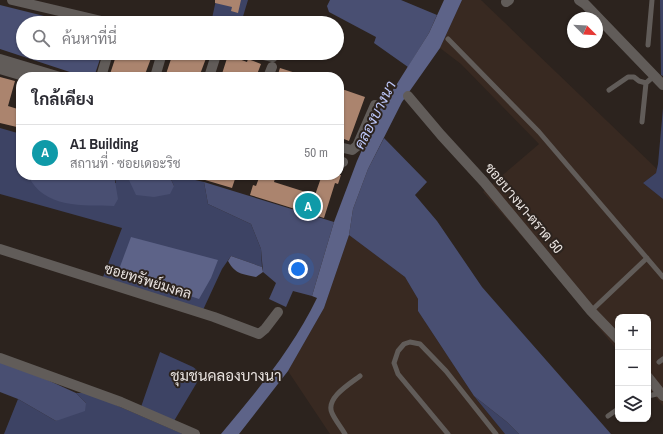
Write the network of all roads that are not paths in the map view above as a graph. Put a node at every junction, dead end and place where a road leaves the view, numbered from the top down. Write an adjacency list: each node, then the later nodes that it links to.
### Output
1 (12, 0): 4 (street)
2 (579, 0): 17 (street)
3 (652, 0): 6 (lane)
4 (80, 16)
5 (448, 39): 26 (lane)
6 (648, 46)
7 (0, 59): 12 (street)
8 (106, 60): 13 (street)
9 (160, 60): 14 (street)
10 (214, 60): 15 (street)
11 (0, 69): 16 (street)
12 (43, 72)
13 (102, 72)
14 (156, 72)
15 (211, 72)
16 (16, 74)
17 (654, 76): 18 (lane); 19 (street)
18 (646, 83): 20 (lane); 23 (lane)
19 (663, 85)
20 (609, 90)
21 (408, 96): 28 (street, ซอยบางนา-ตราด 50)
22 (374, 105): 24 (street)
23 (642, 122)
24 (344, 148)
25 (0, 250): 29 (street, ซอยทรัพย์มงคล)
26 (647, 258): 27 (lane); 28 (lane)
27 (663, 277)
28 (591, 310): 30 (street, ซอยบางนา-ตราด 50)
29 (278, 312)
30 (615, 336)
31 (0, 358): 38 (street)
32 (360, 376): 39 (lane)
33 (651, 381): 34 (street)
34 (662, 394): 35 (lane)
35 (651, 396)
36 (615, 411): 37 (lane)
37 (608, 416)
38 (195, 434)
39 (345, 434)
40 (448, 434): 41 (lane)
41 (496, 434)

